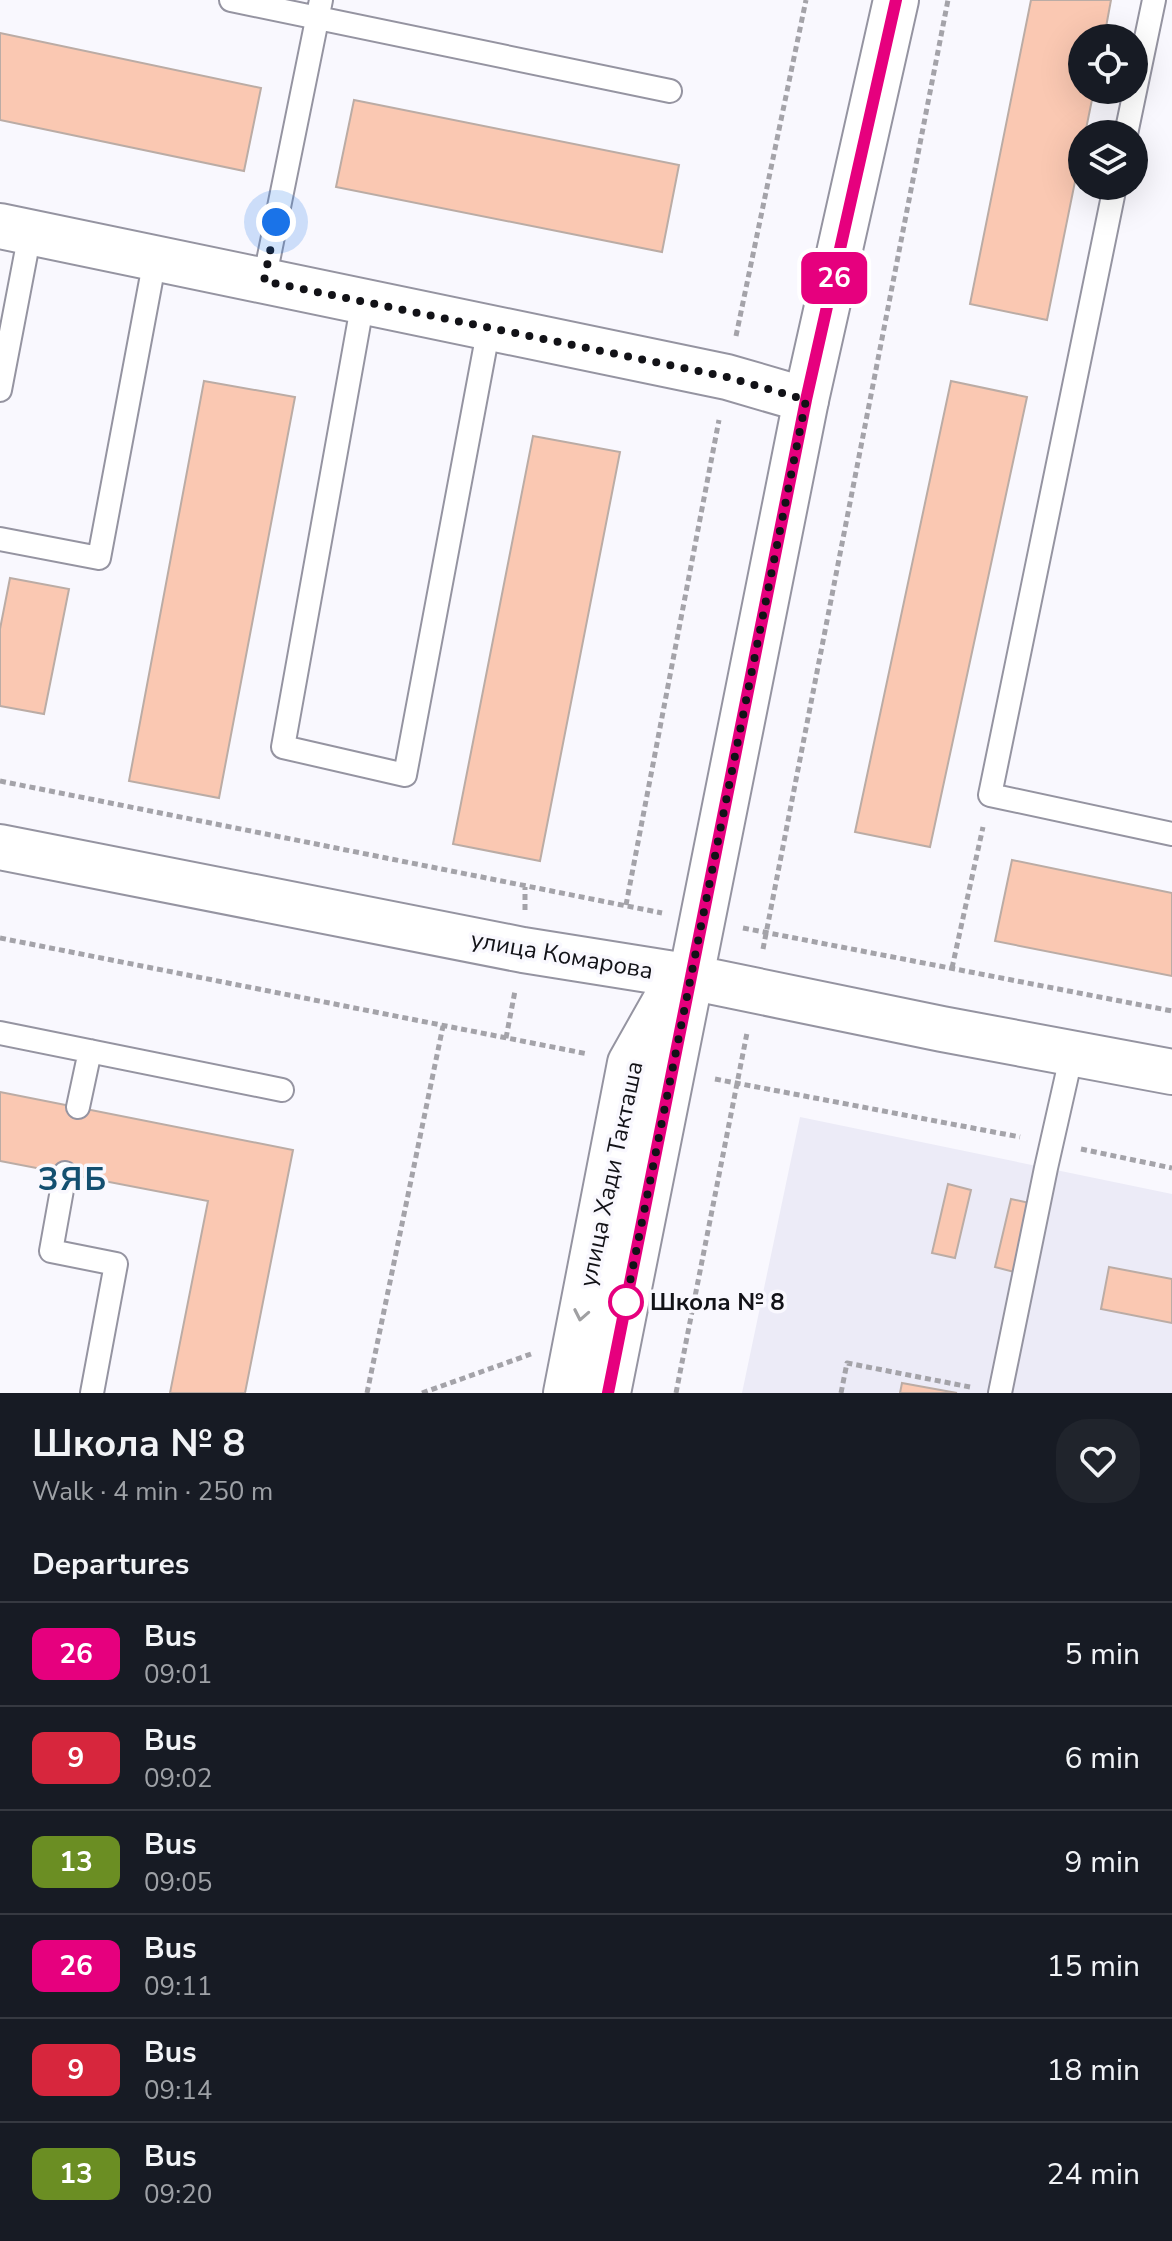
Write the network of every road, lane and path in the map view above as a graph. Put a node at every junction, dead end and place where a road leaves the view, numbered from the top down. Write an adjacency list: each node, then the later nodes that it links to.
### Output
1 (231, 0): 6 (lane)
2 (806, 0): 15 (path)
3 (896, 0): 17 (street, улица Хади Такташа)
4 (948, 0): 25 (path)
5 (1154, 0): 8 (lane)
6 (320, 9): 7 (lane); 12 (lane)
7 (670, 91)
8 (1129, 120)
9 (1112, 200): 20 (lane)
10 (15, 230): 11 (street); 16 (lane)
11 (155, 259): 12 (street); 18 (lane)
12 (264, 281): 13 (street)
13 (363, 301): 14 (street); 14 (lane)
14 (489, 327): 15 (street)
15 (727, 377): 17 (street); 23 (path)
16 (0, 390)
17 (806, 400): 24 (street, улица Хади Такташа)
18 (0, 539)
19 (0, 781): 23 (path)
20 (990, 795): 21 (lane); 27 (path)
21 (1172, 834)
22 (0, 847): 28 (street, улица Комарова)
23 (626, 905): 24 (path)
24 (703, 921): 25 (path); 28 (street, улица Хади Такташа)
25 (767, 931): 27 (path); 29 (path)
26 (0, 938): 43 (path)
27 (952, 968): 30 (path)
28 (686, 976): 29 (street, улица Комарова); 45 (street, улица Хади Такташа, one-way to 45); 46 (street, улица Хади Такташа)
29 (755, 990): 33 (street, улица Комарова); 35 (path)
30 (1172, 1011)
31 (0, 1033): 32 (lane)
32 (90, 1051): 36 (lane); 37 (lane)
33 (1072, 1053): 34 (street, улица Комарова); 38 (lane)
34 (1172, 1072)
35 (737, 1083): 38 (path); 47 (path)
36 (282, 1090)
37 (78, 1107)
38 (1052, 1143): 39 (path); 49 (lane)
39 (1172, 1168)
40 (65, 1173): 42 (lane)
41 (531, 1354): 44 (path)
42 (92, 1393)
43 (367, 1393)
44 (422, 1393)
45 (566, 1393)
46 (608, 1393)
47 (676, 1393)
48 (841, 1393): 49 (path)
49 (1000, 1393)

